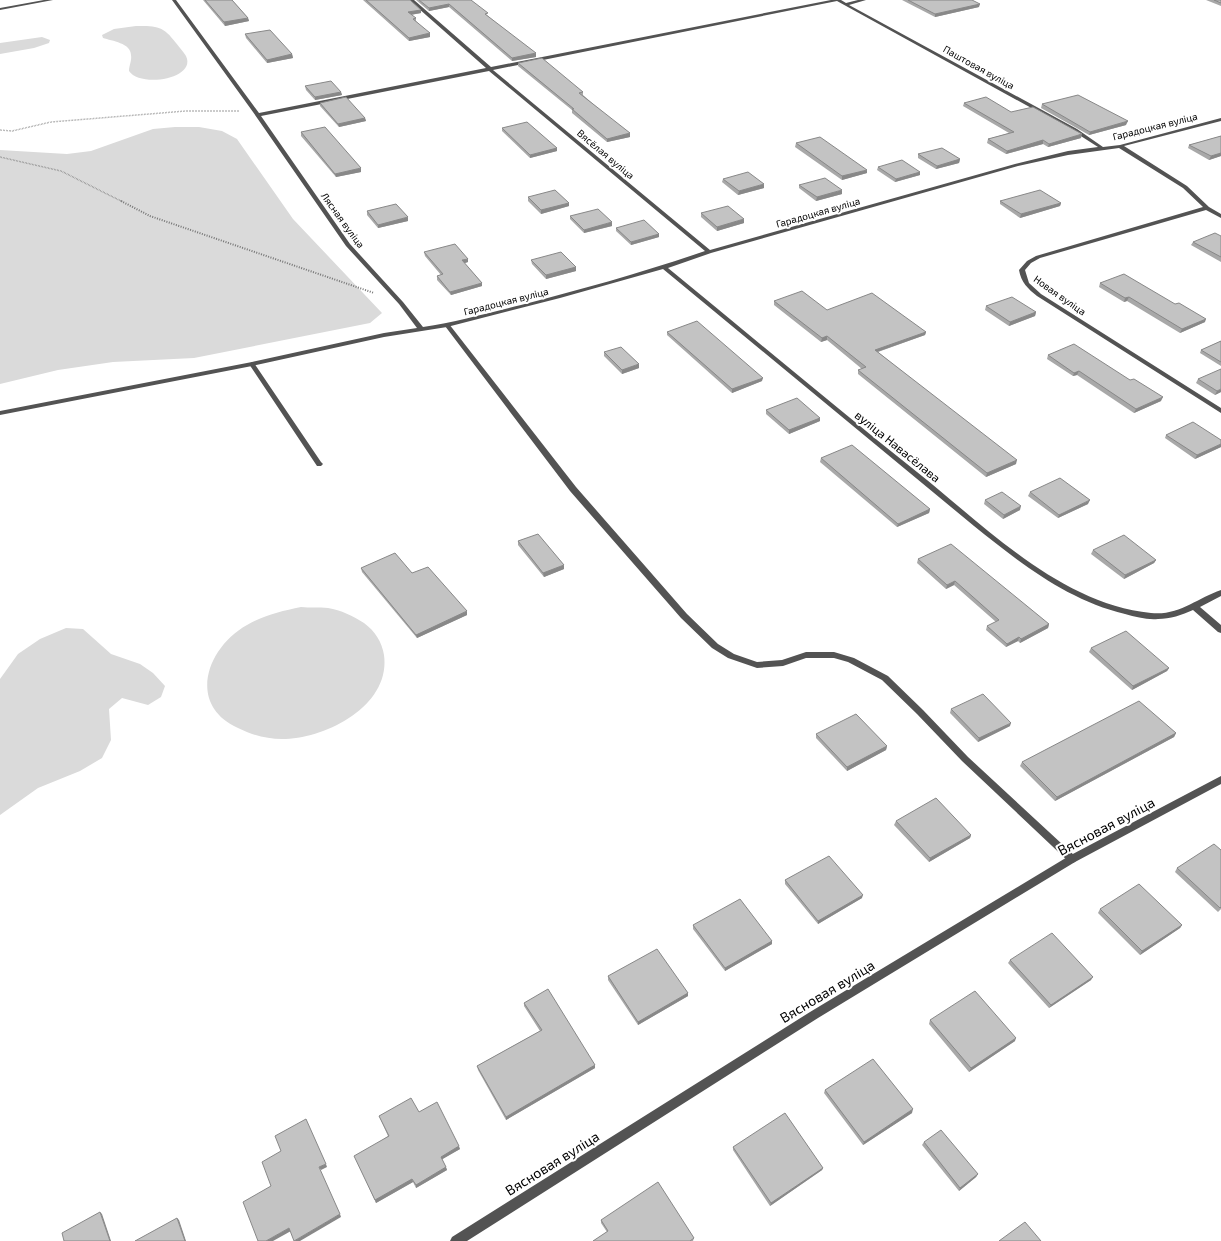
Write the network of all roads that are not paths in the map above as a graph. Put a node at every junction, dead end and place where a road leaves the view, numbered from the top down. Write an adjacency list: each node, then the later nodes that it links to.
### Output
1 (51, 0): 7 (street)
2 (174, 0): 9 (street, Лясная вуліца)
3 (411, 0): 8 (street, Вясёлая вуліца)
4 (838, 0): 6 (street, Паштовая вуліца); 8 (street, Паштовая вуліца)
5 (864, 0): 6 (street)
6 (846, 4): 12 (street, Паштовая вуліца)
7 (0, 9)
8 (491, 70): 9 (street); 15 (street, Вясёлая вуліца)
9 (257, 113): 18 (street, Лясная вуліца)
10 (1221, 119): 11 (street, Гарадоцкая вуліца)
11 (1120, 146): 12 (street, Гарадоцкая вуліца); 13 (street)
12 (1101, 147): 15 (street, Гарадоцкая вуліца)
13 (1207, 208): 14 (street); 20 (street, Новая вуліца)
14 (1221, 216)
15 (709, 252): 16 (street, Гарадоцкая вуліца)
16 (664, 267): 17 (street, Гарадоцкая вуліца); 24 (street, вуліца Навасёлава)
17 (447, 325): 18 (street, Гарадоцкая вуліца); 27 (street)
18 (421, 329): 19 (street, Гарадоцкая вуліца)
19 (252, 364): 21 (street, Гарадоцкая вуліца); 22 (street)
20 (1221, 411)
21 (0, 412)
22 (319, 464)
23 (1221, 593): 24 (street, вуліца Навасёлава)
24 (1195, 607): 25 (street)
25 (1221, 630)
26 (1221, 780): 27 (street, Вясновая вуліца)
27 (1072, 859): 28 (street, Вясновая вуліца)
28 (456, 1241)

